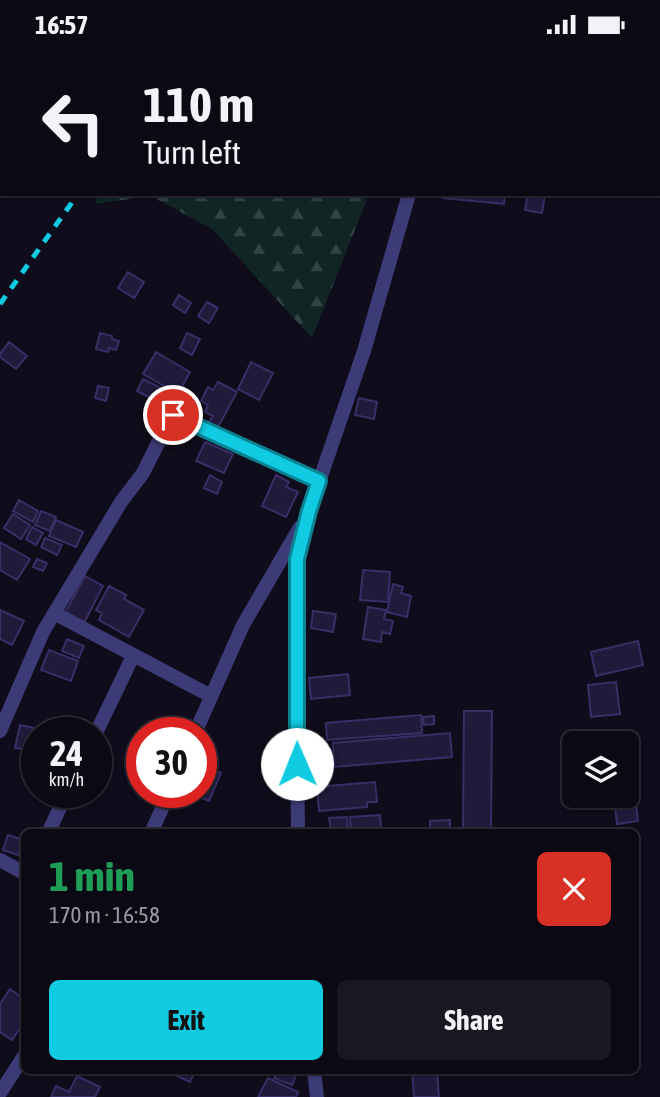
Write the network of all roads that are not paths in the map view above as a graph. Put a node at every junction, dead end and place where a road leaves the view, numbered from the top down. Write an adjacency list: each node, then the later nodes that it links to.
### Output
1 (408, 196): 2 (street)
2 (319, 481): 3 (street); 6 (street)
3 (309, 511): 4 (street); 5 (street)
4 (271, 577): 5 (street); 8 (street)
5 (298, 583): 16 (street)
6 (54, 613): 7 (street); 11 (street)
7 (133, 656): 8 (street); 9 (street)
8 (211, 696): 10 (street)
9 (104, 717)
10 (202, 717)
11 (0, 731)
12 (60, 808): 14 (street)
13 (162, 808): 15 (street)
14 (50, 829)
15 (153, 829)
16 (298, 829)
17 (0, 860): 18 (street)
18 (21, 871)
19 (21, 1062): 21 (street)
20 (314, 1074): 22 (street)
21 (5, 1093)
22 (317, 1097)

